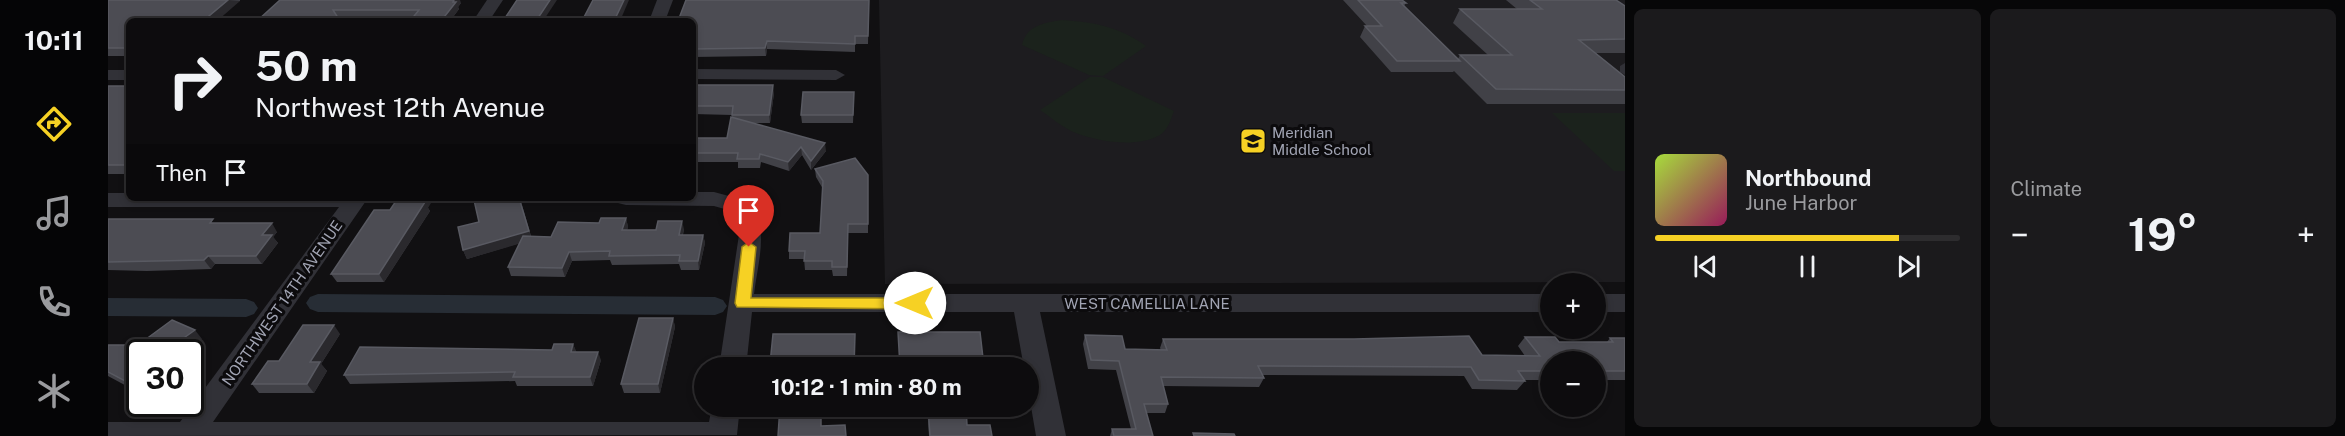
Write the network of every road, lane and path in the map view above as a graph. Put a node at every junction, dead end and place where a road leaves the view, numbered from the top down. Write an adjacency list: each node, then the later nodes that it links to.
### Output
1 (495, 0): 3 (street)
2 (665, 0): 4 (street)
3 (483, 18)
4 (658, 18)
5 (1625, 66): 6 (lane)
6 (1625, 72)
7 (696, 74): 10 (street)
8 (108, 75): 9 (street)
9 (126, 75)
10 (836, 75)
11 (696, 199): 15 (street)
12 (108, 200): 13 (street)
13 (126, 200)
14 (355, 201): 23 (street, NORTHWEST 14TH AVENUE)
15 (742, 303): 16 (street, WEST CAMELLIA LANE); 20 (street)
16 (1025, 303): 17 (street, WEST CAMELLIA LANE); 26 (street)
17 (1540, 303)
18 (1606, 303): 19 (street)
19 (1625, 303)
20 (734, 357)
21 (725, 417): 25 (street)
22 (108, 435): 23 (street)
23 (188, 435): 24 (street)
24 (368, 436): 25 (street)
25 (722, 436)
26 (1051, 436)

